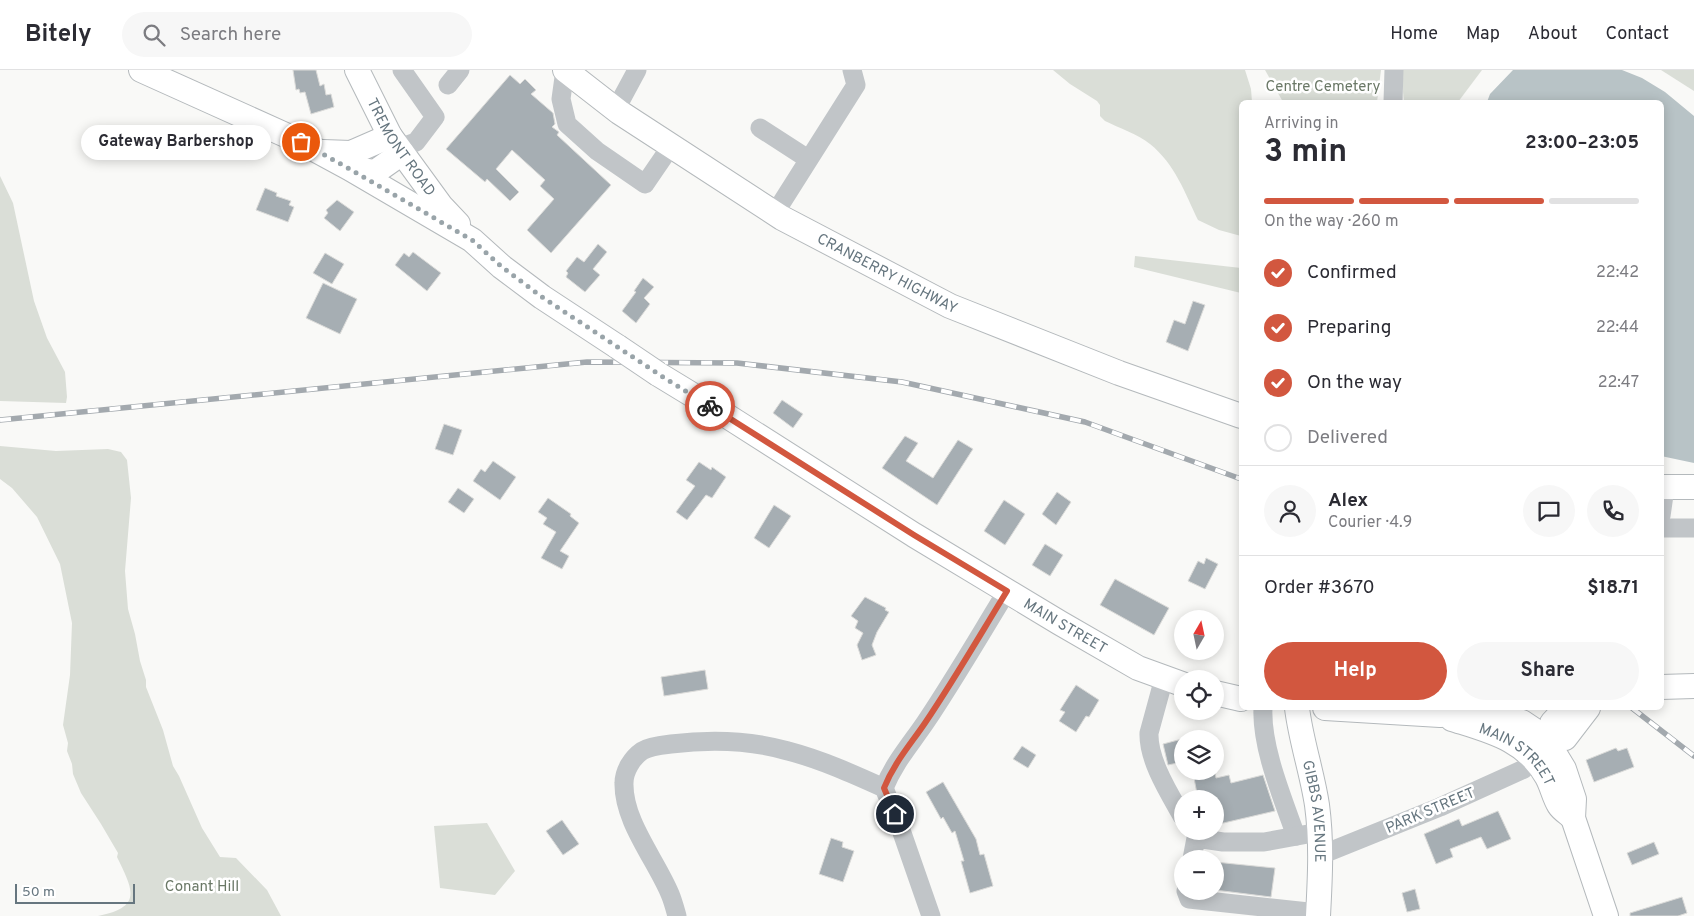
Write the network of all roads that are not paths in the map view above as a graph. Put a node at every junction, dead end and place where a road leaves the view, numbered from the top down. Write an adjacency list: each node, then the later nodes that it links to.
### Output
1 (141, 70): 15 (main road, MAIN STREET)
2 (357, 70): 13 (main road, TREMONT ROAD)
3 (402, 70): 13 (street)
4 (460, 70): 9 (street)
5 (565, 70): 11 (main road, CRANBERRY HIGHWAY); 14 (street)
6 (637, 70): 11 (street)
7 (852, 70): 16 (street)
8 (1394, 70): 10 (street)
9 (448, 85)
10 (1393, 100)
11 (616, 109): 14 (main road, CRANBERRY HIGHWAY)
12 (760, 128): 16 (street)
13 (397, 145): 15 (main road, MAIN STREET); 17 (main road, MAIN STREET); 19 (main road, TREMONT ROAD)
14 (671, 146): 18 (main road, CRANBERRY HIGHWAY)
15 (319, 152): 17 (main road, MAIN STREET)
16 (808, 159): 18 (street)
17 (348, 168): 19 (main road, MAIN STREET)
18 (775, 213): 20 (main road, CRANBERRY HIGHWAY)
19 (472, 240): 25 (main road, MAIN STREET, bridge)
20 (1239, 415)
21 (1694, 487): 22 (main road)
22 (1664, 488)
23 (1664, 528): 24 (street)
24 (1694, 528)
25 (1007, 591): 26 (main road, MAIN STREET); 38 (street)
26 (1173, 681): 39 (street)
27 (1694, 686): 28 (main road)
28 (1664, 687)
29 (1224, 695): 30 (main road)
30 (1239, 699)
31 (1263, 710): 41 (street)
32 (1297, 710): 40 (main road, GIBBS AVENUE)
33 (1407, 710): 36 (main road, MAIN STREET)
34 (1564, 710): 37 (main road)
35 (1586, 710): 37 (main road)
36 (1441, 711): 37 (main road, MAIN STREET)
37 (1544, 745): 43 (street, PARK STREET); 48 (main road, MAIN STREET)
38 (884, 788): 46 (street); 47 (street)
39 (1174, 802)
40 (1319, 832): 41 (street); 43 (main road, GIBBS AVENUE)
41 (1296, 836): 42 (street)
42 (1216, 840)
43 (1321, 855): 45 (main road, GIBBS AVENUE)
44 (1198, 900): 45 (street)
45 (1318, 914)
46 (677, 916)
47 (931, 916)
48 (1606, 916)

